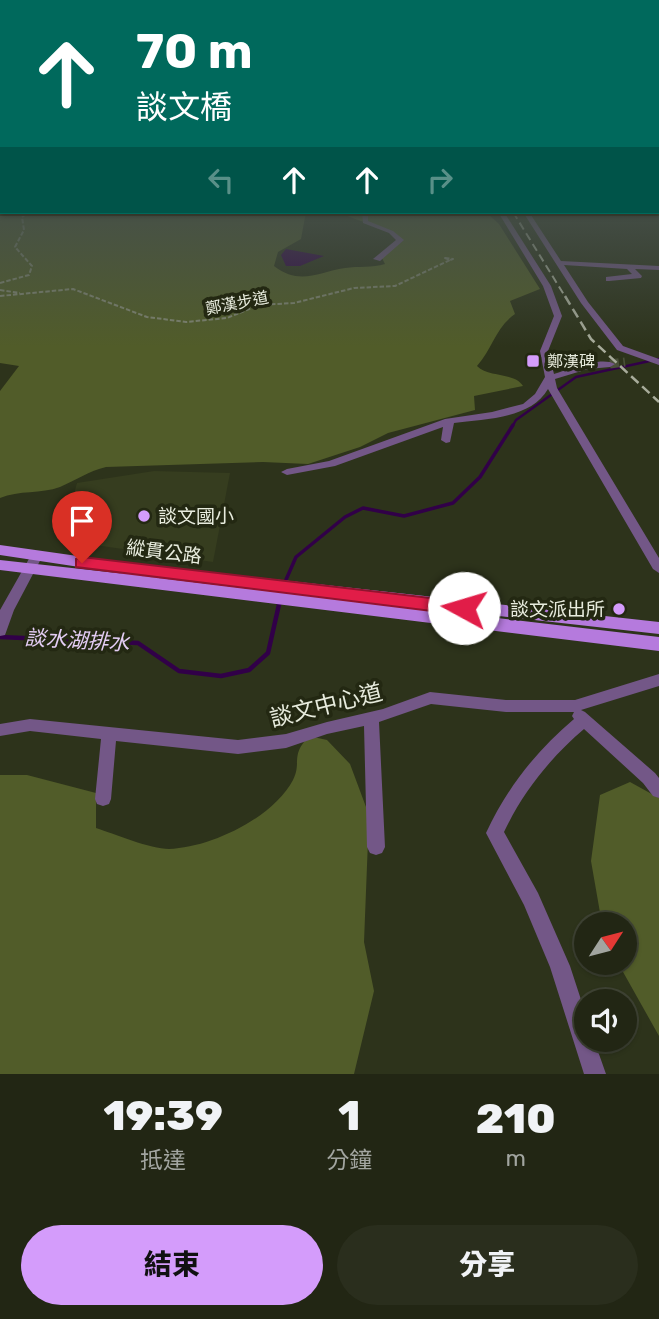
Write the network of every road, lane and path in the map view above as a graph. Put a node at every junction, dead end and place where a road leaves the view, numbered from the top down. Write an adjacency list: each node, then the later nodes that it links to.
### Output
1 (15, 247): 13 (path)
2 (391, 247): 6 (street)
3 (523, 247): 22 (street)
4 (549, 247): 8 (street)
5 (579, 250): 9 (street)
6 (377, 259)
7 (450, 260): 15 (path, 鄭漢步道)
8 (560, 263): 9 (street); 18 (street)
9 (577, 264): 10 (street)
10 (630, 268): 11 (street); 12 (street)
11 (659, 268)
12 (609, 279)
13 (0, 283)
14 (0, 290): 15 (path, 鄭漢步道)
15 (26, 293): 16 (path, 鄭漢步道)
16 (0, 296)
17 (659, 353): 18 (street)
18 (641, 355): 19 (street); 20 (street)
19 (625, 362)
20 (659, 362)
21 (610, 364): 22 (street)
22 (550, 383): 23 (street); 29 (street)
23 (449, 421): 24 (street); 25 (street)
24 (446, 440)
25 (287, 472)
26 (0, 550): 27 (main road, 縱貫公路)
27 (32, 564): 28 (main road, 縱貫公路); 30 (main road, 縱貫公路); 32 (street)
28 (0, 565)
29 (659, 569)
30 (330, 599): 31 (main road); 33 (main road)
31 (659, 628)
32 (0, 631)
33 (659, 644)
34 (659, 680): 35 (street, 談文中心道)
35 (579, 713): 36 (street, 談文中心道); 39 (street); 42 (street)
36 (371, 718): 38 (street, 談文中心道); 41 (street)
37 (0, 730): 38 (street, 談文中心道)
38 (109, 734): 40 (street)
39 (656, 780)
40 (103, 799)
41 (376, 846)
42 (595, 1074)

